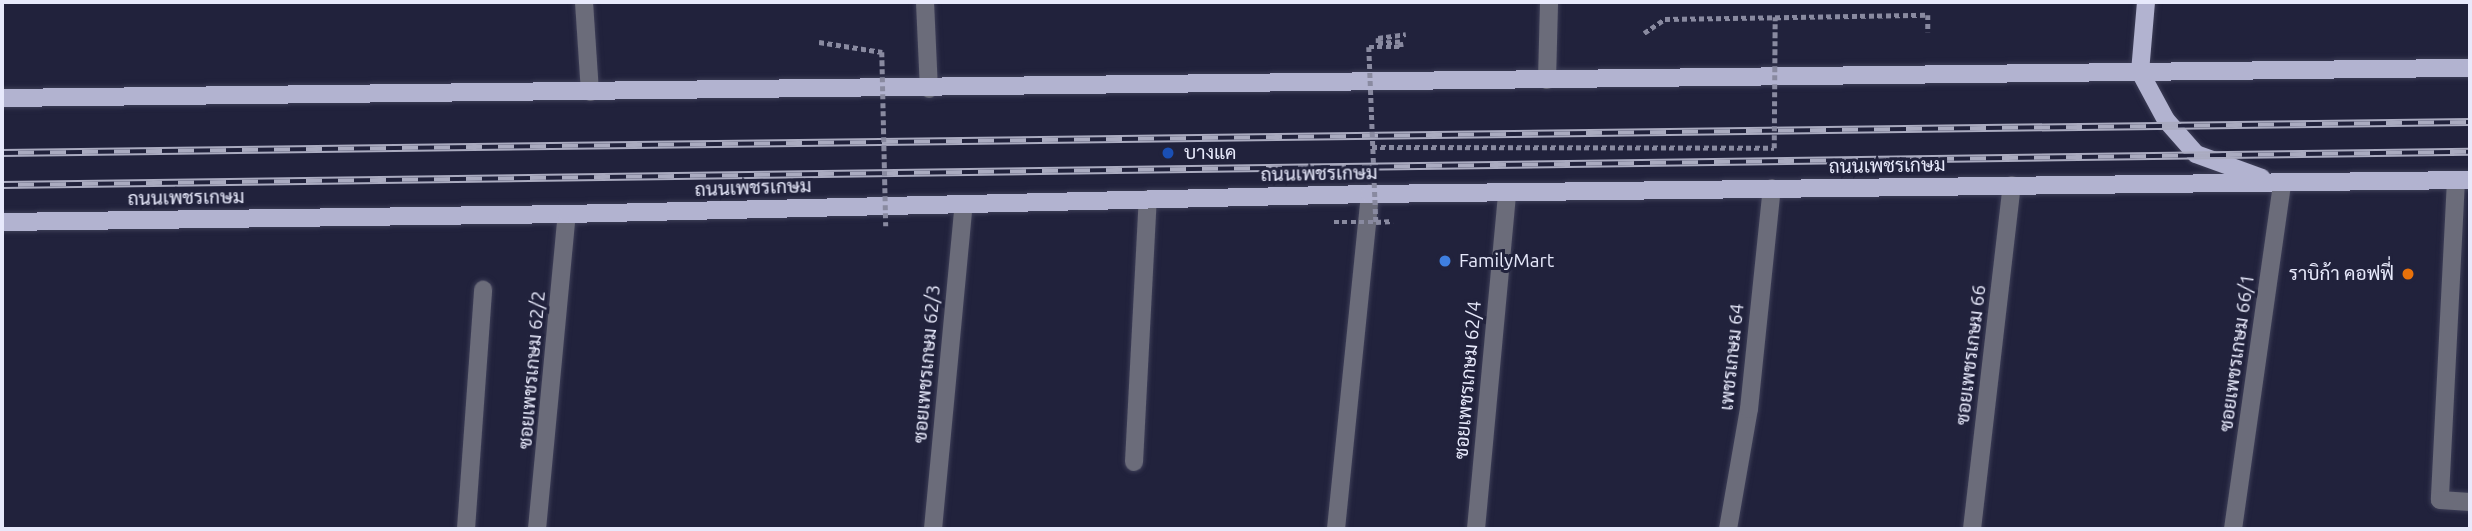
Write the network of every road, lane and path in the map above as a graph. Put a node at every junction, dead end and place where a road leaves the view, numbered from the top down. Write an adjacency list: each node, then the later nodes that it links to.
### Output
1 (584, 2): 15 (street)
2 (925, 2): 14 (street)
3 (1549, 2): 12 (street)
4 (2146, 2): 11 (main road)
5 (1775, 17): 6 (path); 7 (path); 17 (path, bridge)
6 (1928, 32)
7 (1644, 33)
8 (1406, 34): 17 (path, bridge)
9 (820, 42): 31 (path, bridge)
10 (2470, 68): 11 (main road)
11 (2140, 72): 12 (main road); 19 (main road)
12 (1547, 80): 14 (main road)
13 (2, 89): 16 (street)
14 (929, 89): 15 (main road)
15 (590, 92): 16 (main road)
16 (2, 97)
17 (1372, 147): 30 (path, bridge)
18 (2463, 180): 19 (main road, ถนนเพชรเกษม); 34 (street)
19 (2282, 183): 20 (main road, ถนนเพชรเกษม); 42 (street, ซอยเพชรเกษม 66/1)
20 (2012, 186): 21 (main road, ถนนเพชรเกษม); 41 (street, ซอยเพชรเกษม 66)
21 (1772, 188): 22 (main road, ถนนเพชรเกษม); 40 (street, เพชรเกษม 64)
22 (1507, 193): 23 (main road, ถนนเพชรเกษม); 39 (street, ซอยเพชรเกษม 62/4)
23 (1370, 194): 24 (main road, ถนนเพชรเกษม); 38 (street)
24 (1148, 199): 25 (main road, ถนนเพชรเกษม); 33 (street)
25 (964, 204): 26 (main road, ถนนเพชรเกษม); 37 (street, ซอยเพชรเกษม 62/3)
26 (567, 214): 28 (main road, ถนนเพชรเกษม); 36 (street, ซอยเพชรเกษม 62/2)
27 (1393, 221): 30 (path, bridge)
28 (2, 222)
29 (1334, 222): 30 (path, bridge)
30 (1376, 222)
31 (886, 226)
32 (483, 289): 35 (street)
33 (1135, 462)
34 (2470, 502)
35 (466, 529)
36 (537, 529)
37 (933, 529)
38 (1335, 529)
39 (1476, 529)
40 (1728, 529)
41 (1972, 529)
42 (2233, 529)

